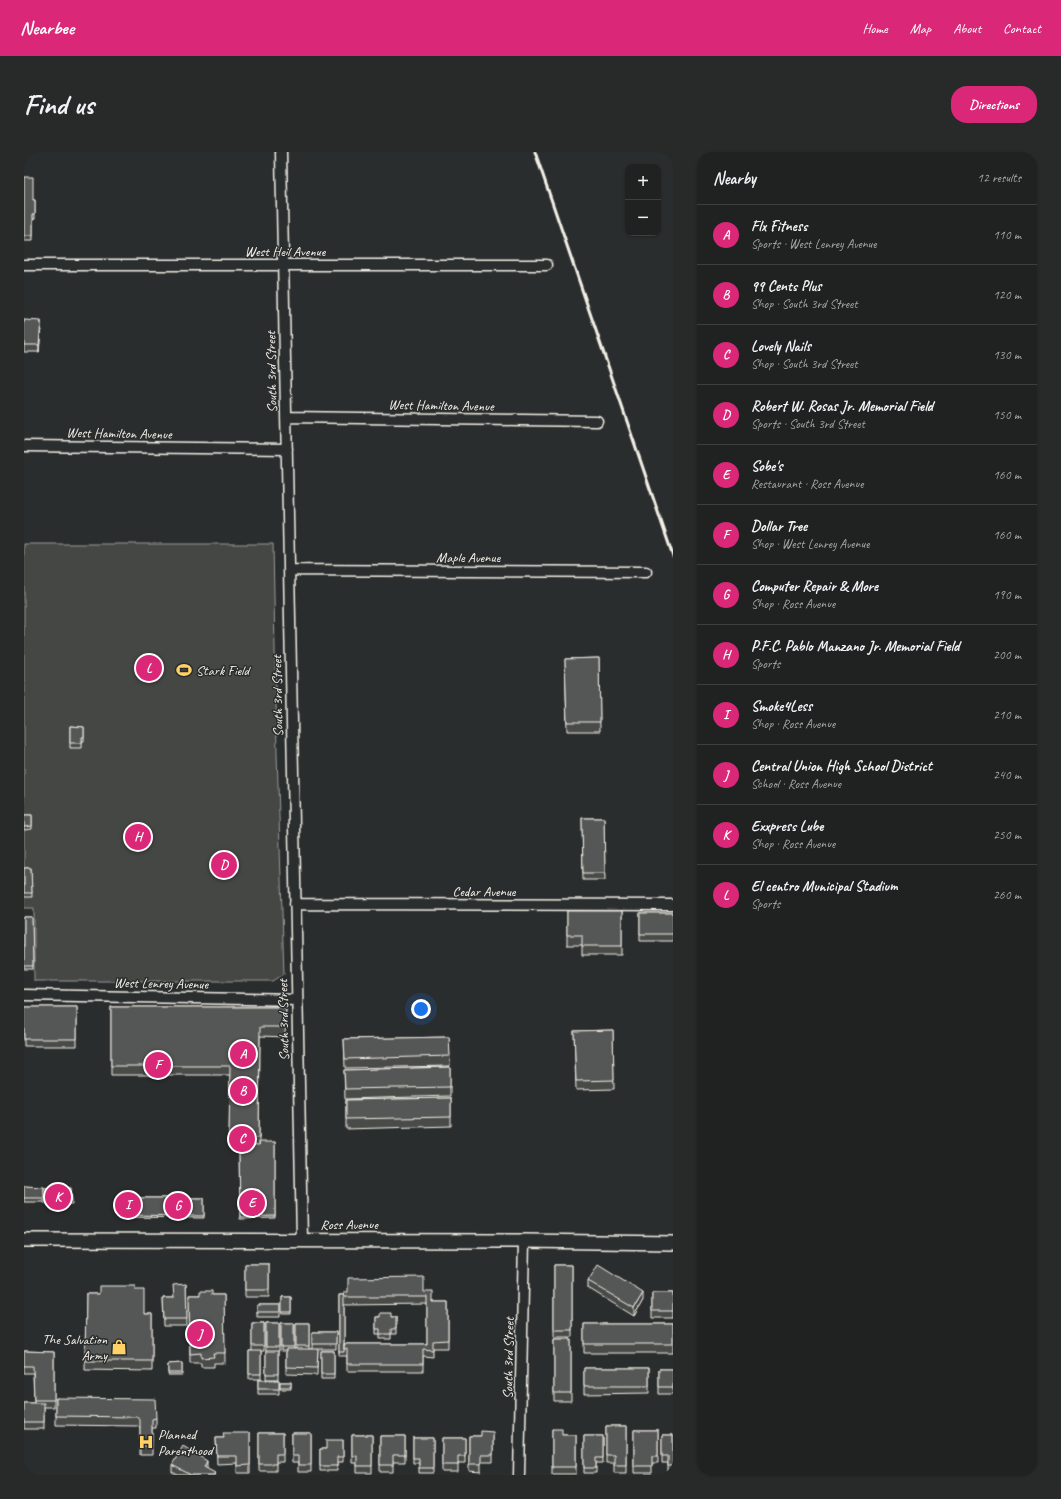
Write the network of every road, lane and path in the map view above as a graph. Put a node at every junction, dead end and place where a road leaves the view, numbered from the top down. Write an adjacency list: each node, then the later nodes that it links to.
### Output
1 (281, 152): 3 (street, South 3rd Street)
2 (24, 265): 3 (street, West Heil Avenue)
3 (283, 265): 4 (street, West Heil Avenue); 5 (street, South 3rd Street)
4 (547, 265)
5 (286, 418): 6 (street, West Hamilton Avenue); 8 (street, South 3rd Street)
6 (597, 421)
7 (24, 446): 8 (street, West Hamilton Avenue)
8 (287, 448): 9 (street, South 3rd Street)
9 (289, 570): 10 (street, Maple Avenue); 11 (street, South 3rd Street)
10 (646, 572)
11 (295, 904): 12 (street, Cedar Avenue); 14 (street, South 3rd Street)
12 (673, 905)
13 (24, 995): 14 (street, West Lenrey Avenue)
14 (297, 1000): 16 (street, South 3rd Street)
15 (24, 1240): 16 (street, Ross Avenue)
16 (302, 1240): 17 (street, Ross Avenue)
17 (524, 1241): 18 (street, Ross Avenue); 19 (street, South 3rd Street)
18 (673, 1243)
19 (519, 1475)

